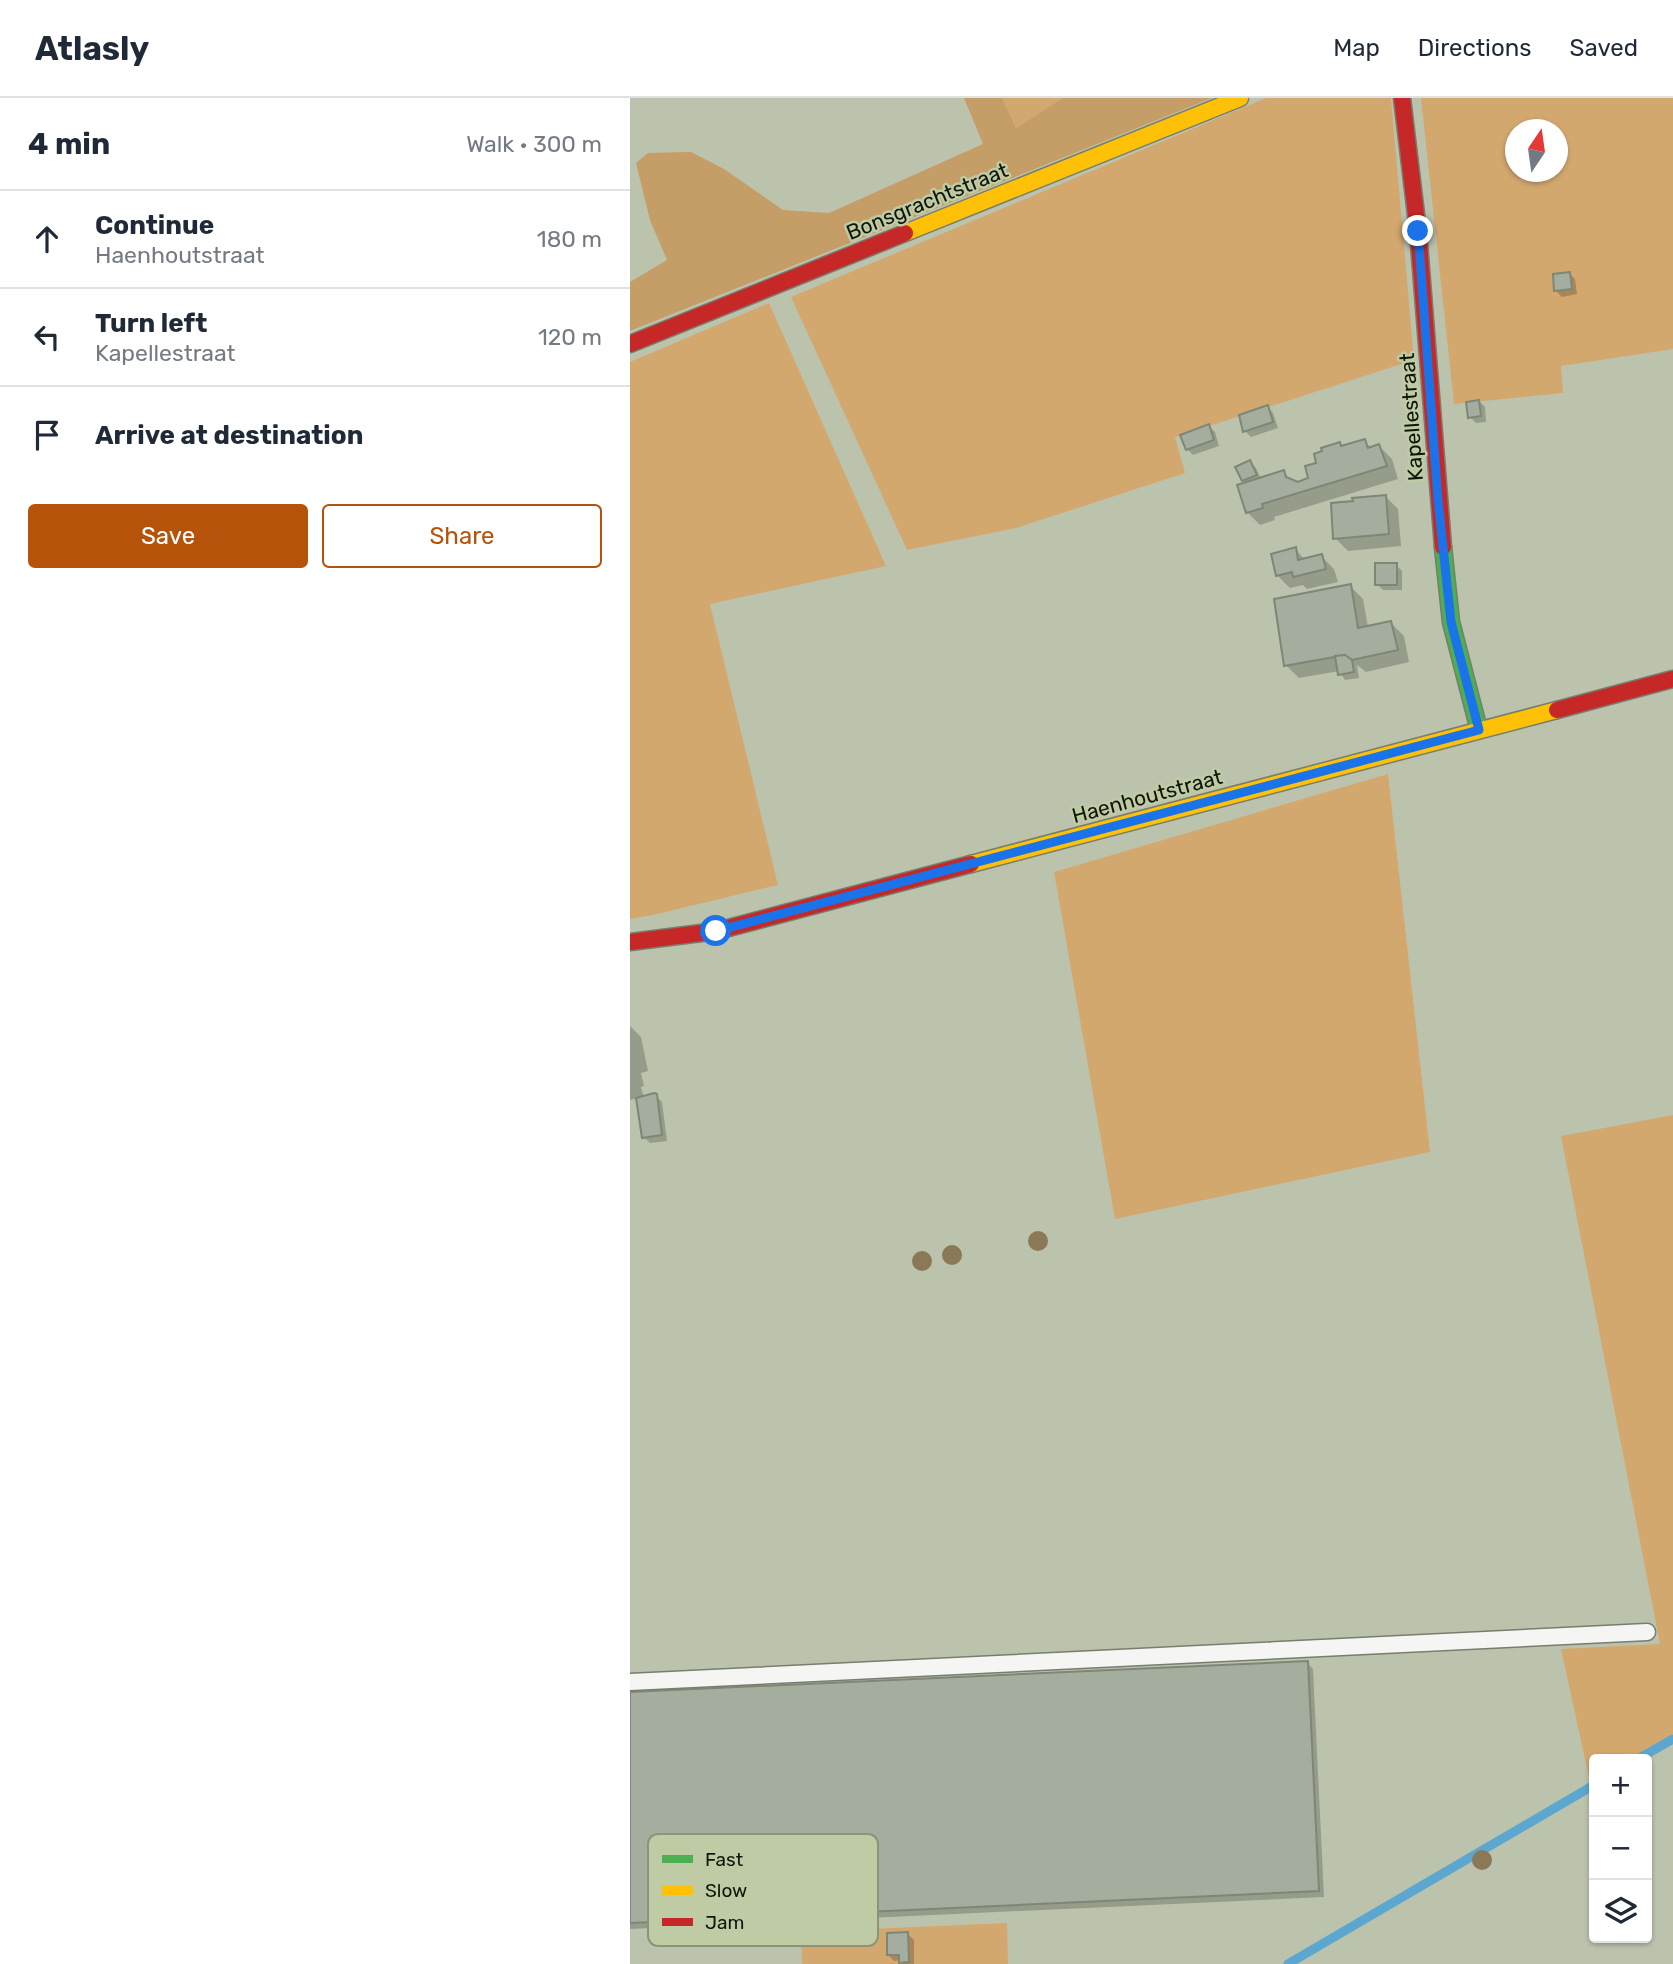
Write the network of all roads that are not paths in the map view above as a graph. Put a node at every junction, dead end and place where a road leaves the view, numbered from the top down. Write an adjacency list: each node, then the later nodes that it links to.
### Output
1 (1240, 98): 3 (street, Bonsgrachtstraat)
2 (1402, 98): 5 (street, Kapellestraat)
3 (630, 344)
4 (1673, 678): 5 (street, Haenhoutstraat)
5 (1479, 730): 6 (street, Haenhoutstraat)
6 (630, 942)
7 (1647, 1632): 8 (lane)
8 (630, 1682)

